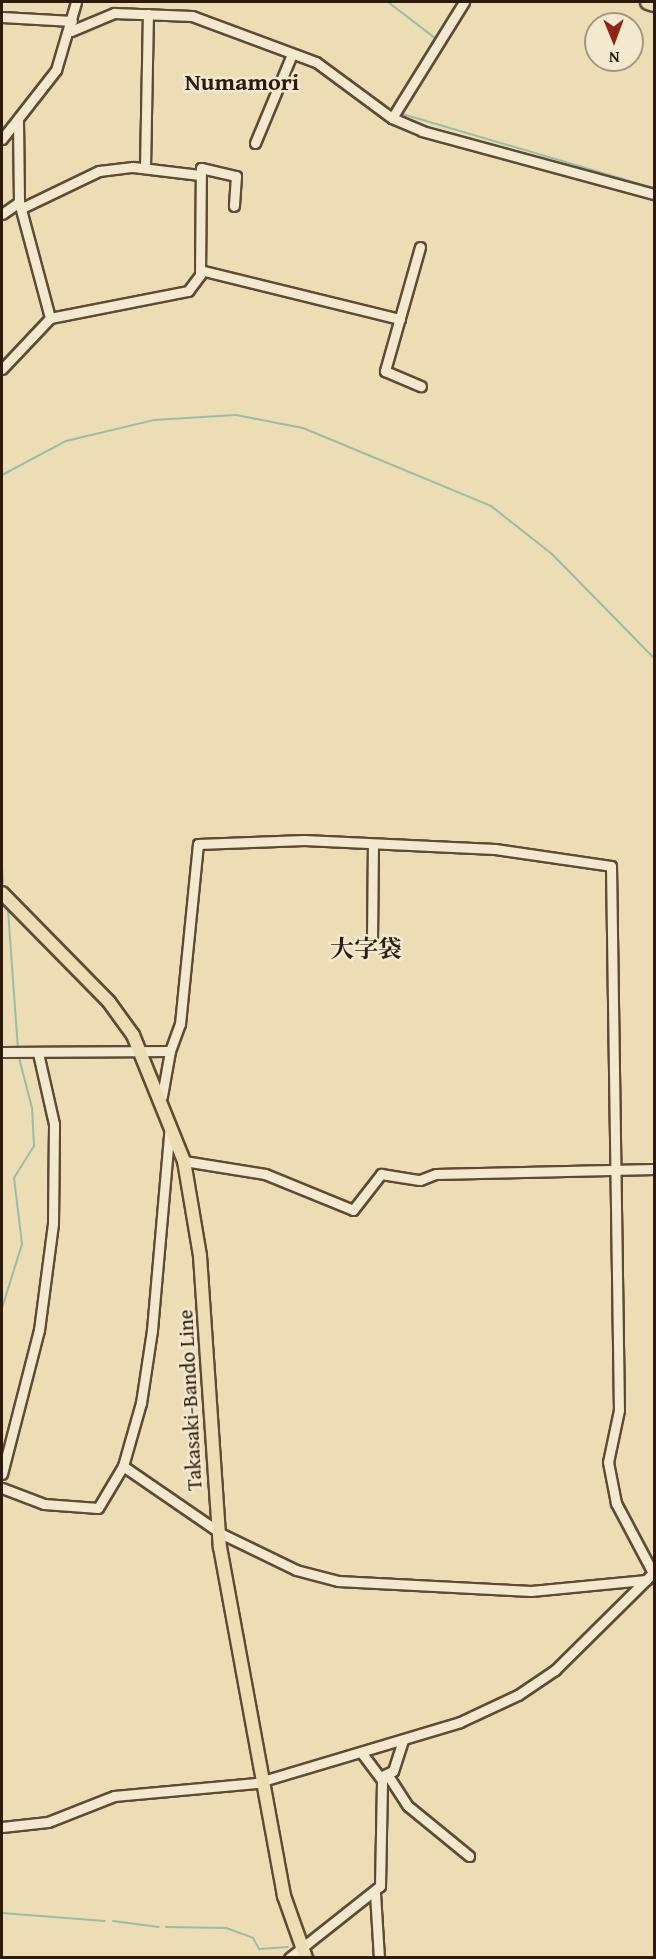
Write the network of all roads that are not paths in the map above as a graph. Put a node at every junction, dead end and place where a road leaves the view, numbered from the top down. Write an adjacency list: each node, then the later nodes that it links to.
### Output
1 (76, 2): 7 (street)
2 (464, 2): 9 (street)
3 (648, 2): 4 (highway)
4 (654, 4)
5 (148, 14): 7 (street); 8 (street); 13 (street)
6 (2, 17): 7 (street)
7 (72, 26): 10 (street)
8 (292, 54): 9 (street); 12 (street)
9 (392, 118): 15 (street)
10 (18, 120): 11 (street); 16 (street)
11 (2, 139)
12 (255, 143)
13 (145, 168): 14 (street); 16 (street)
14 (200, 175): 17 (street); 20 (street)
15 (654, 194)
16 (21, 205): 18 (street); 21 (street)
17 (234, 206)
18 (2, 214)
19 (420, 248): 22 (street)
20 (200, 270): 21 (street); 22 (street)
21 (50, 318): 23 (street)
22 (400, 319): 24 (street)
23 (2, 369)
24 (421, 386)
25 (373, 844): 27 (street); 28 (street); 36 (street)
26 (2, 893): 31 (main road, Takasaki-Bando Line)
27 (372, 938)
28 (170, 1051): 31 (street); 32 (street)
29 (2, 1052): 30 (street)
30 (38, 1053): 31 (street); 38 (street)
31 (143, 1053): 32 (main road, Takasaki-Bando Line)
32 (162, 1096): 33 (main road, Takasaki-Bando Line)
33 (171, 1121): 34 (main road, Takasaki-Bando Line); 37 (street)
34 (184, 1161): 36 (street); 40 (main road, Takasaki-Bando Line)
35 (654, 1169): 36 (street)
36 (616, 1170): 41 (street)
37 (123, 1466): 39 (street); 40 (street)
38 (2, 1474)
39 (2, 1488)
40 (217, 1530): 41 (street); 45 (main road, Takasaki-Bando Line)
41 (651, 1576): 42 (street)
42 (403, 1740): 43 (street); 44 (street)
43 (361, 1752): 44 (street); 45 (street)
44 (384, 1775): 47 (street); 48 (street)
45 (263, 1781): 46 (street); 49 (main road, Takasaki-Bando Line)
46 (2, 1827)
47 (470, 1856)
48 (375, 1893): 49 (street); 51 (street)
49 (303, 1953): 50 (street)
50 (289, 1958)
51 (378, 1958)

